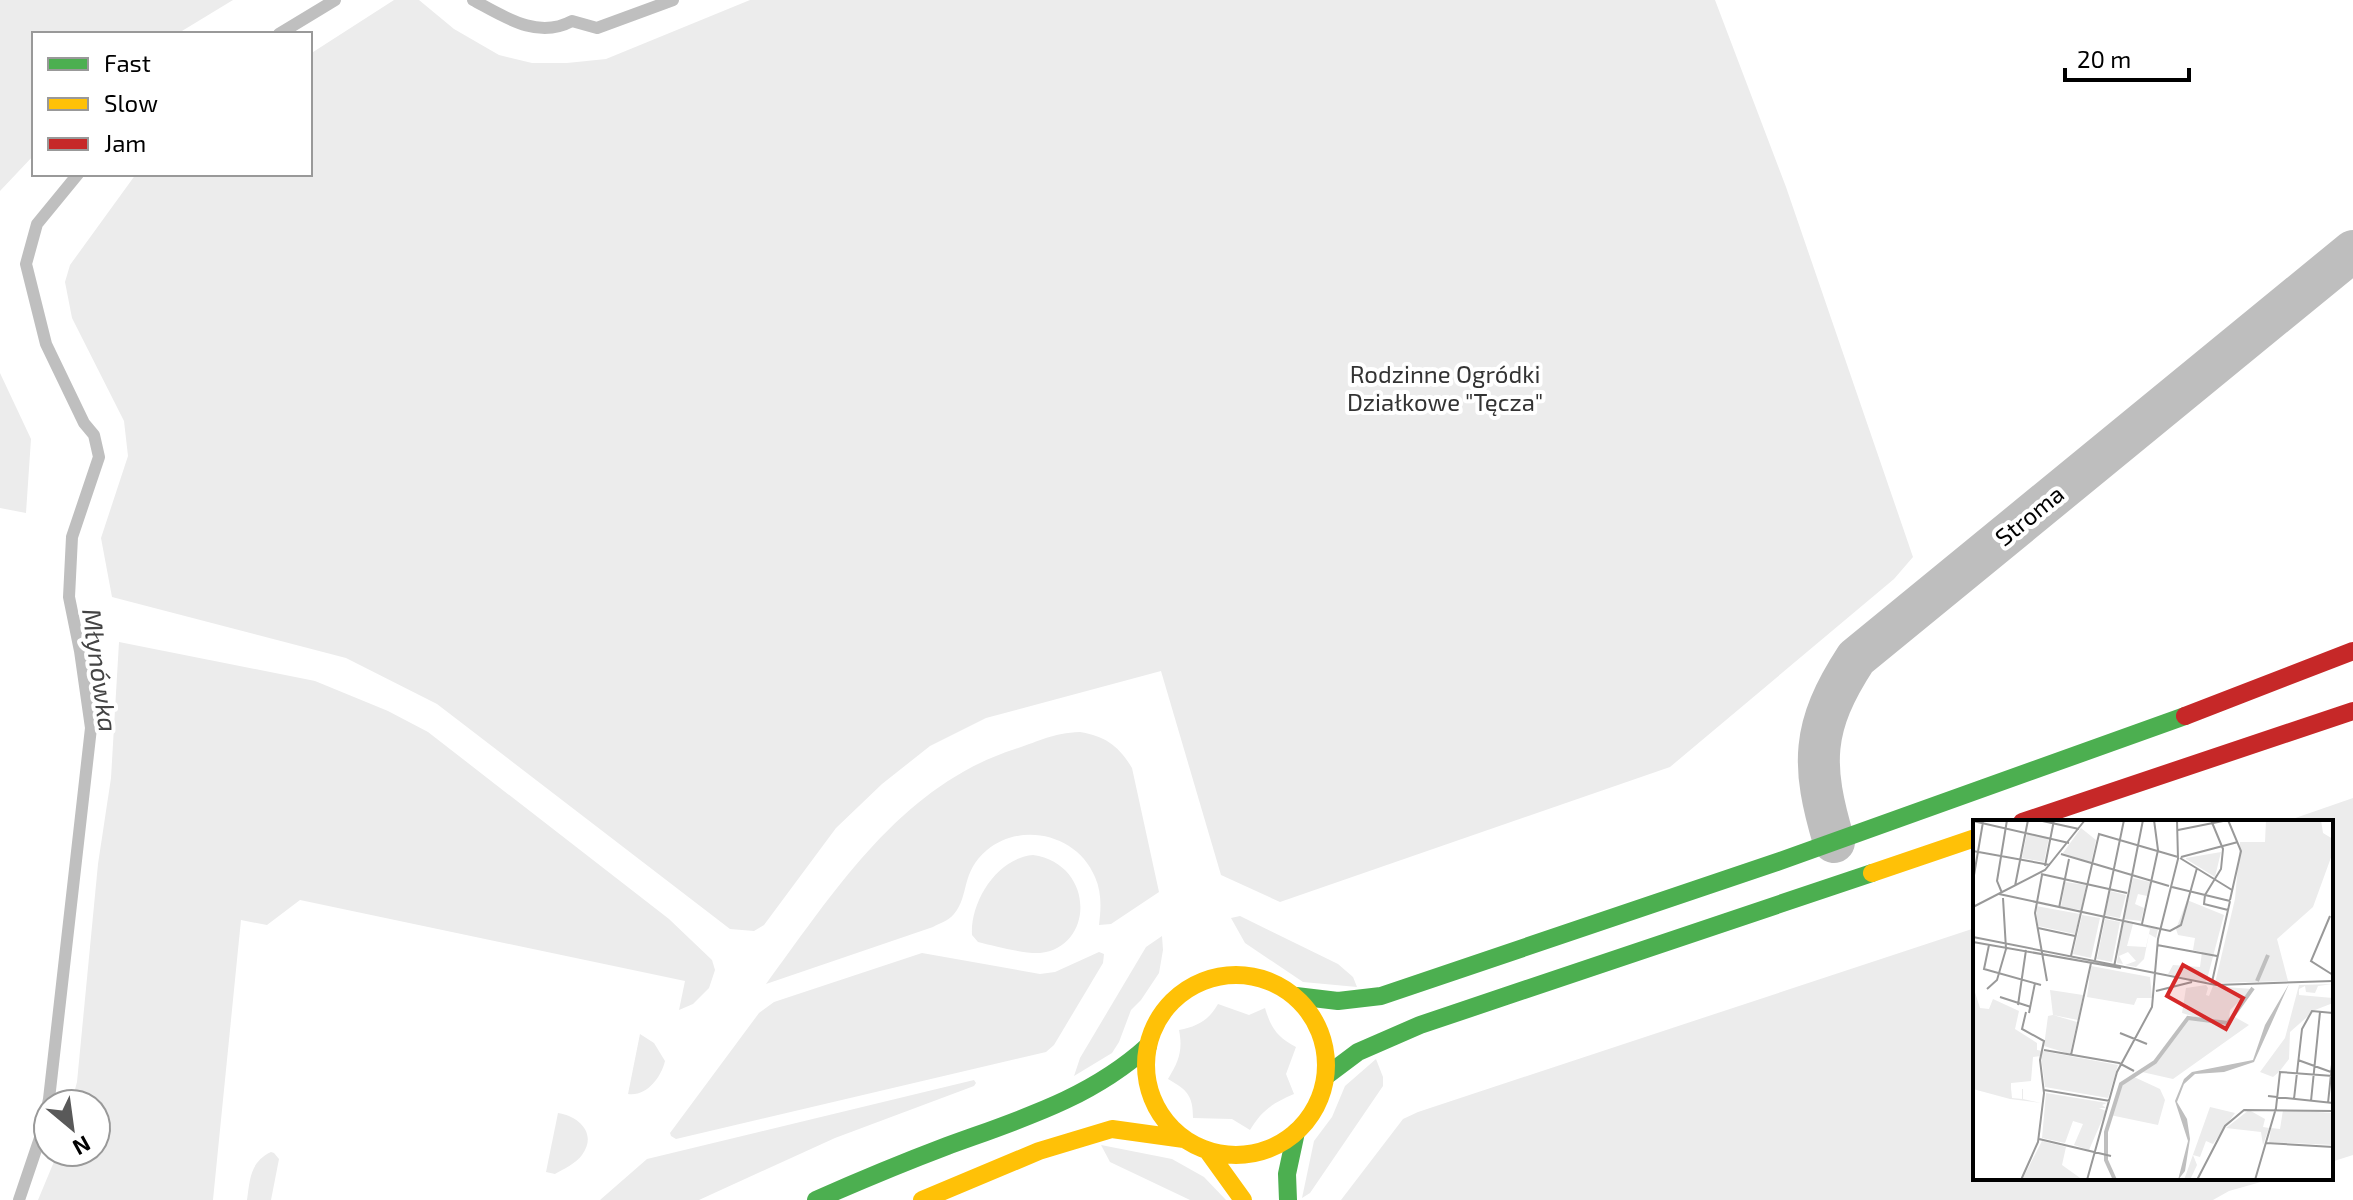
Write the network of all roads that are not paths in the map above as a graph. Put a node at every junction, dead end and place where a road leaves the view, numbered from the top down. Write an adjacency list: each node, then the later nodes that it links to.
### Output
1 (2353, 251): 6 (street, Stroma)
2 (2353, 651): 6 (street)
3 (2353, 711): 4 (street)
4 (2028, 820)
5 (1973, 839): 9 (street)
6 (1834, 842): 7 (street)
7 (1296, 996): 8 (street); 9 (street)
8 (1148, 1046): 11 (street); 13 (street)
9 (1326, 1076): 10 (street)
10 (1296, 1132): 12 (street); 16 (street)
11 (1184, 1139): 12 (street); 14 (street)
12 (1207, 1150): 15 (street)
13 (816, 1200)
14 (922, 1200)
15 (1243, 1200)
16 (1288, 1200)

